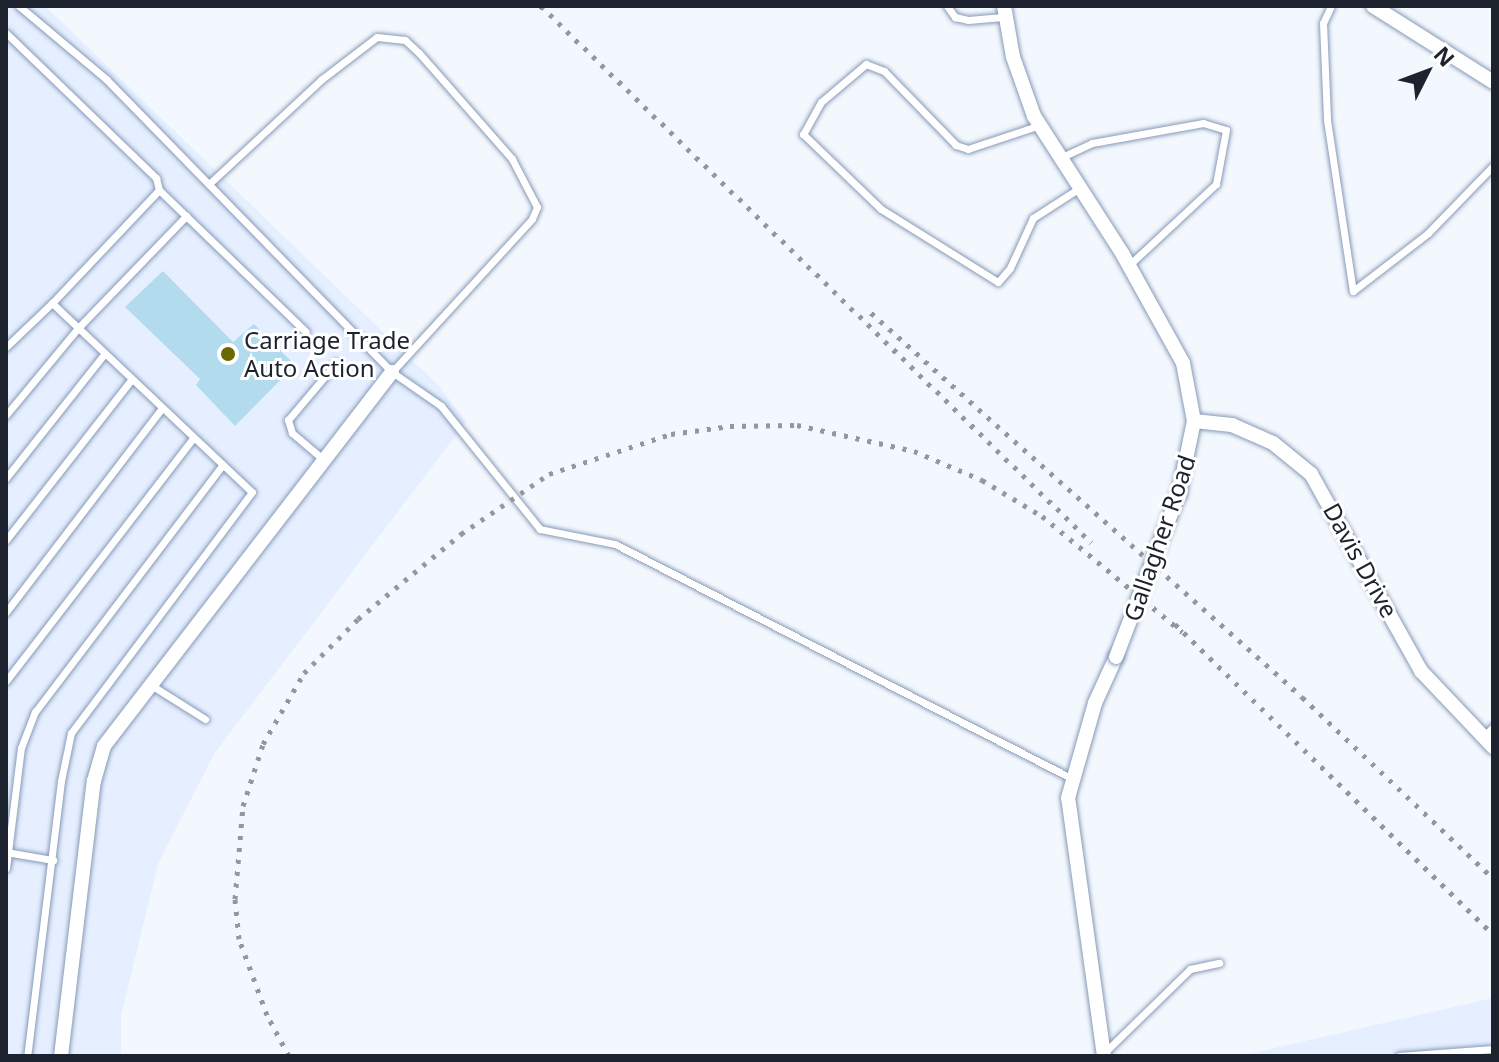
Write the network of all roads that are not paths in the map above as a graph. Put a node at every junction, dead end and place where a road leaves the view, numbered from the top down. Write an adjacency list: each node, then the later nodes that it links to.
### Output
1 (19, 6): 11 (lane)
2 (947, 6): 5 (lane)
3 (1331, 6): 10 (lane)
4 (1373, 6): 7 (street)
5 (1005, 11): 8 (street, Gallagher Road)
6 (6, 33): 13 (lane)
7 (1493, 82)
8 (1040, 125): 9 (street, Gallagher Road); 12 (lane)
9 (1060, 158): 12 (street, Gallagher Road); 15 (lane)
10 (1493, 166)
11 (209, 184): 22 (lane); 22 (lane)
12 (1078, 189): 15 (street, Gallagher Road)
13 (159, 190): 14 (lane); 16 (lane)
14 (186, 216): 17 (lane); 18 (lane)
15 (1129, 265): 26 (street, Gallagher Road)
16 (52, 303): 17 (lane); 19 (lane)
17 (78, 328): 20 (lane); 25 (lane)
18 (306, 332)
19 (6, 347)
20 (105, 353): 23 (lane); 30 (lane)
21 (336, 363): 28 (lane)
22 (392, 372): 28 (street); 37 (lane)
23 (132, 379): 24 (lane); 31 (lane)
24 (162, 408): 27 (lane); 32 (lane)
25 (6, 415)
26 (1194, 421): 36 (street, Davis Drive); 37 (street, Gallagher Road, bridge)
27 (193, 438): 29 (lane); 33 (lane)
28 (324, 461): 34 (street)
29 (222, 466): 38 (lane); 39 (lane)
30 (6, 478)
31 (6, 540)
32 (6, 612)
33 (6, 681)
34 (151, 685): 35 (lane); 45 (street)
35 (205, 719)
36 (1490, 737)
37 (1069, 777): 43 (street, Gallagher Road)
38 (7, 853): 39 (lane); 40 (lane)
39 (53, 860): 44 (lane)
40 (6, 868)
41 (1219, 963): 43 (lane)
42 (1493, 1049): 46 (lane)
43 (1104, 1055)
44 (27, 1056)
45 (61, 1056)
46 (1399, 1056)

